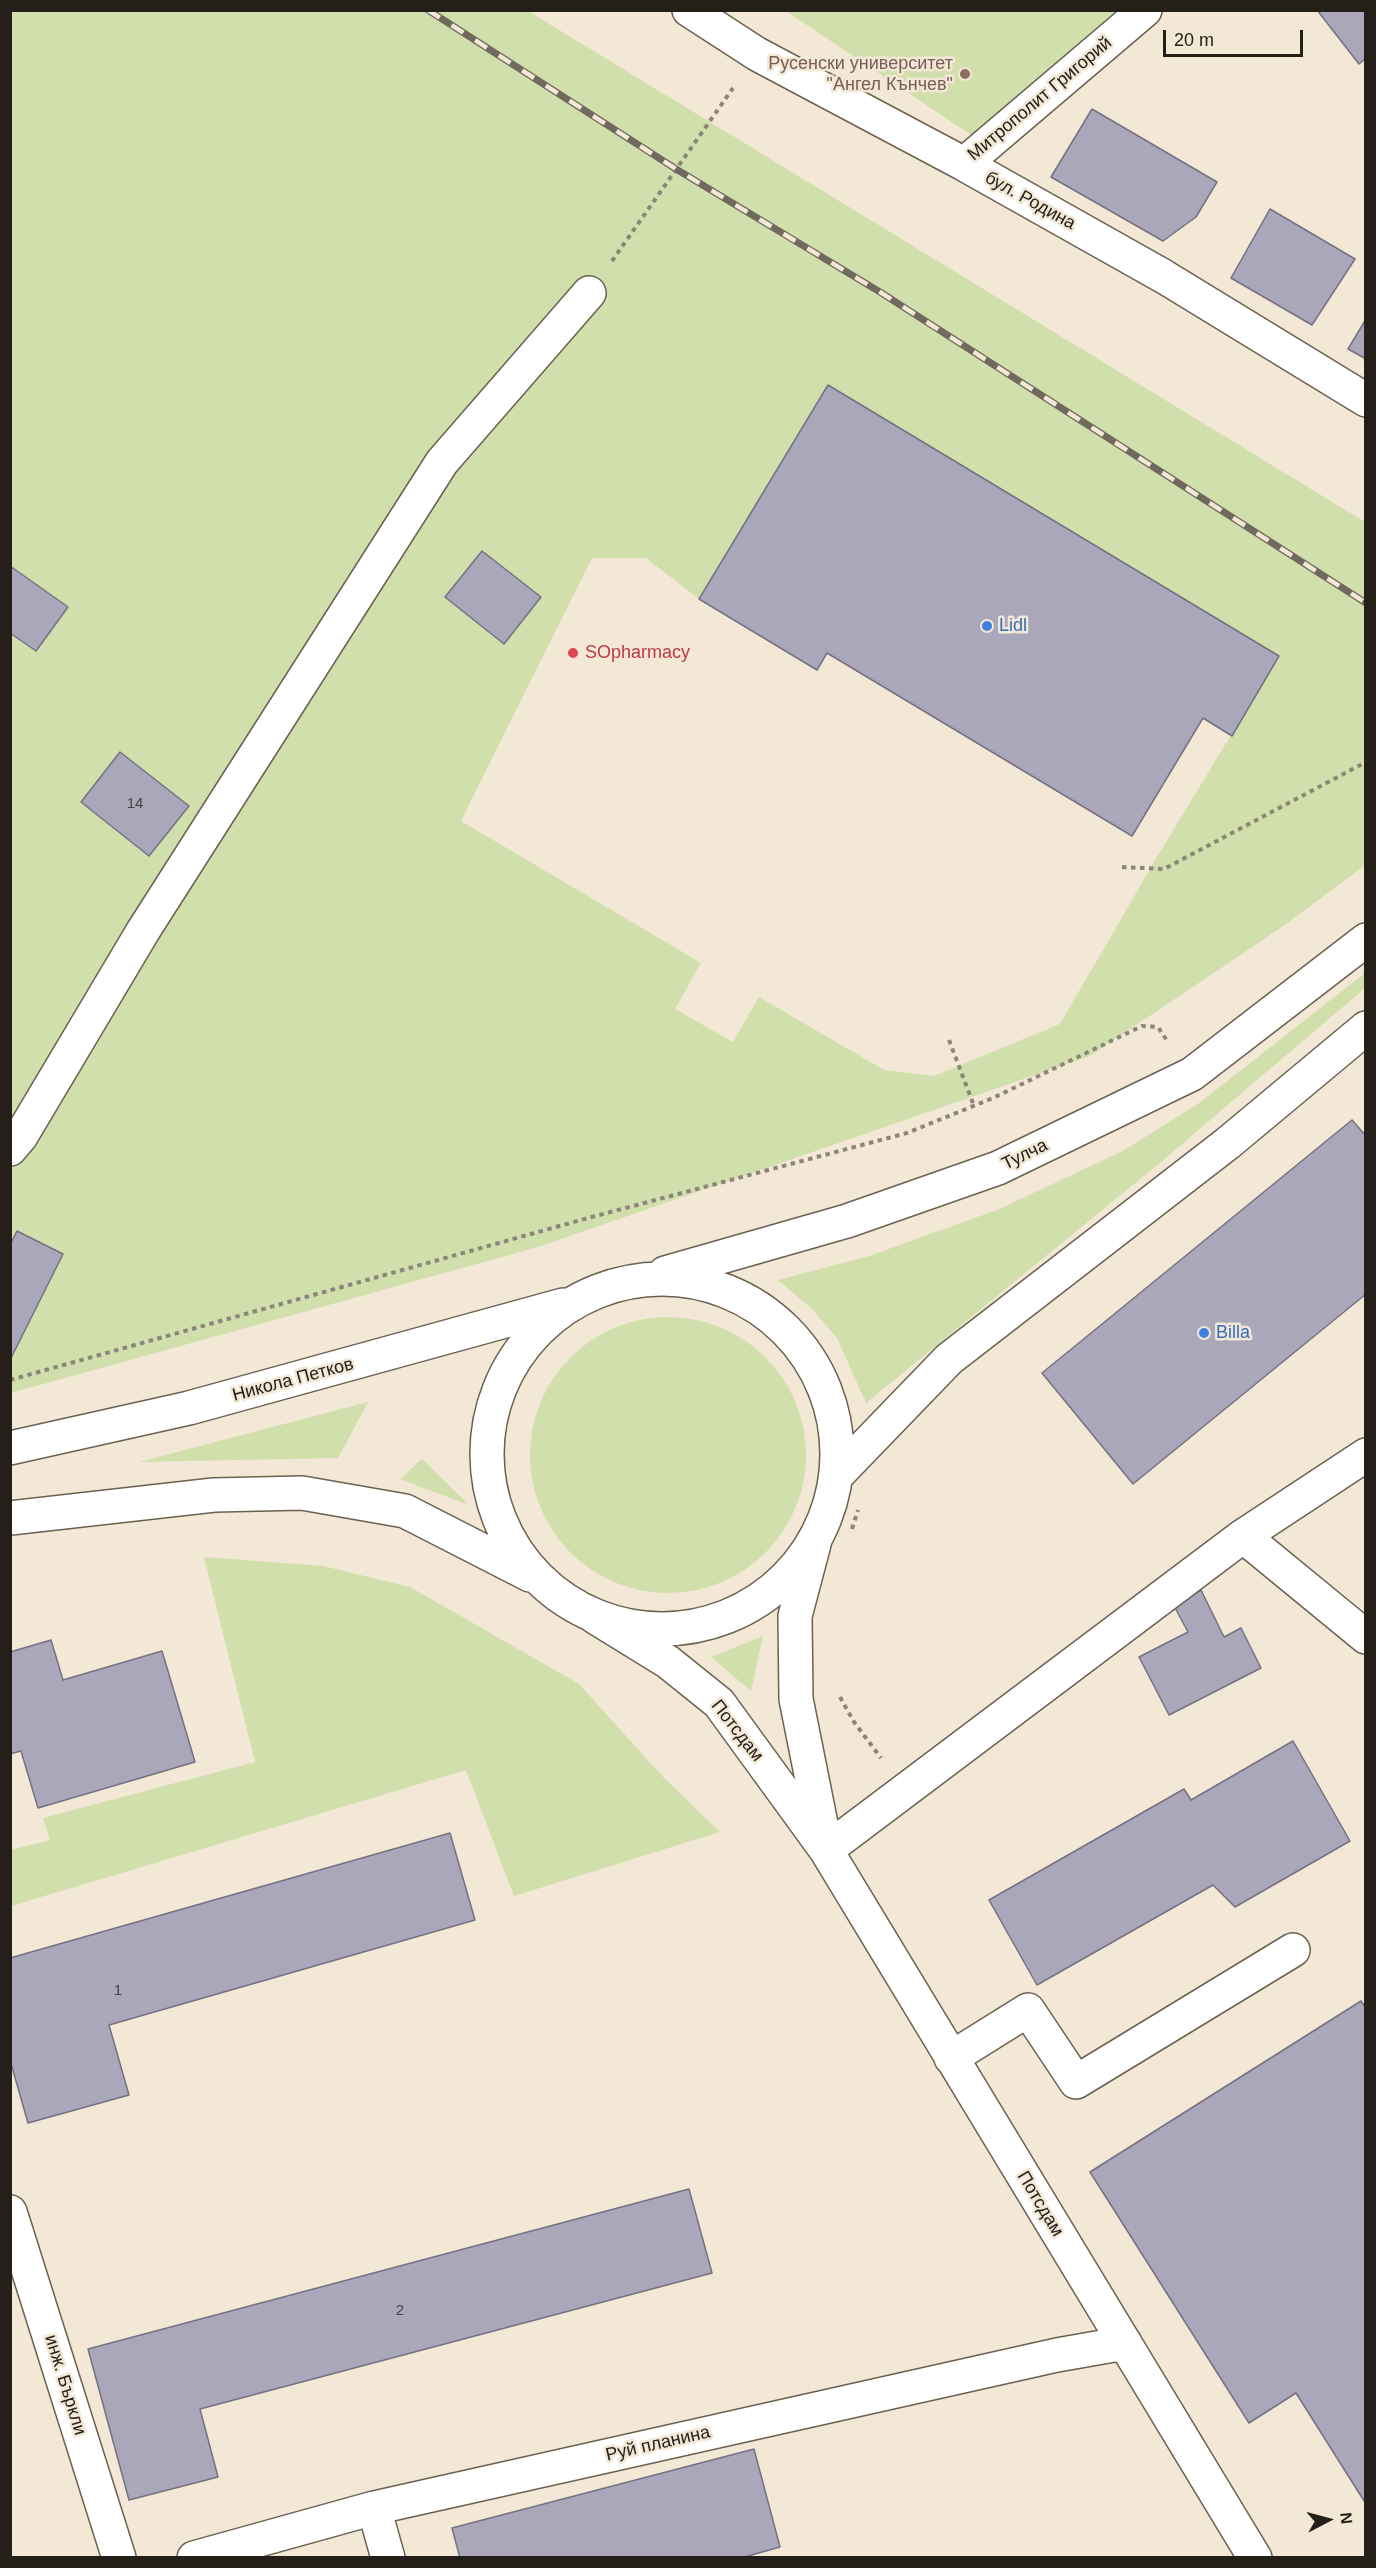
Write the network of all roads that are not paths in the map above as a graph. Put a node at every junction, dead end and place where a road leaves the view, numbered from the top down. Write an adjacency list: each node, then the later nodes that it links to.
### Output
1 (689, 10): 3 (street, бул. Родина)
2 (1145, 10): 3 (street, Митрополит Григорий)
3 (963, 164): 5 (street, бул. Родина)
4 (589, 293): 8 (street)
5 (1365, 400)
6 (1365, 940): 9 (street, Тулча)
7 (1365, 1028): 13 (street)
8 (10, 1149)
9 (641, 1280): 10 (street); 13 (street)
10 (573, 1302): 11 (street, Никола Петков); 17 (street)
11 (10, 1448)
12 (1365, 1455): 15 (street)
13 (837, 1475): 16 (street)
14 (10, 1518): 17 (street)
15 (1243, 1536): 19 (street); 20 (street)
16 (814, 1544): 18 (street); 20 (street, Потсдам)
17 (539, 1580): 18 (street)
18 (595, 1617): 20 (street, Потсдам)
19 (1365, 1637)
20 (826, 1850): 22 (street, Потсдам)
21 (1293, 1950): 22 (street)
22 (951, 2058): 24 (street, Потсдам)
23 (12, 2225): 26 (street, инж. Бъркли)
24 (1125, 2343): 25 (street, Руй планина); 29 (street, Потсдам)
25 (374, 2508): 27 (street, Руй планина); 28 (street)
26 (119, 2558)
27 (194, 2558)
28 (388, 2558)
29 (1255, 2558)

